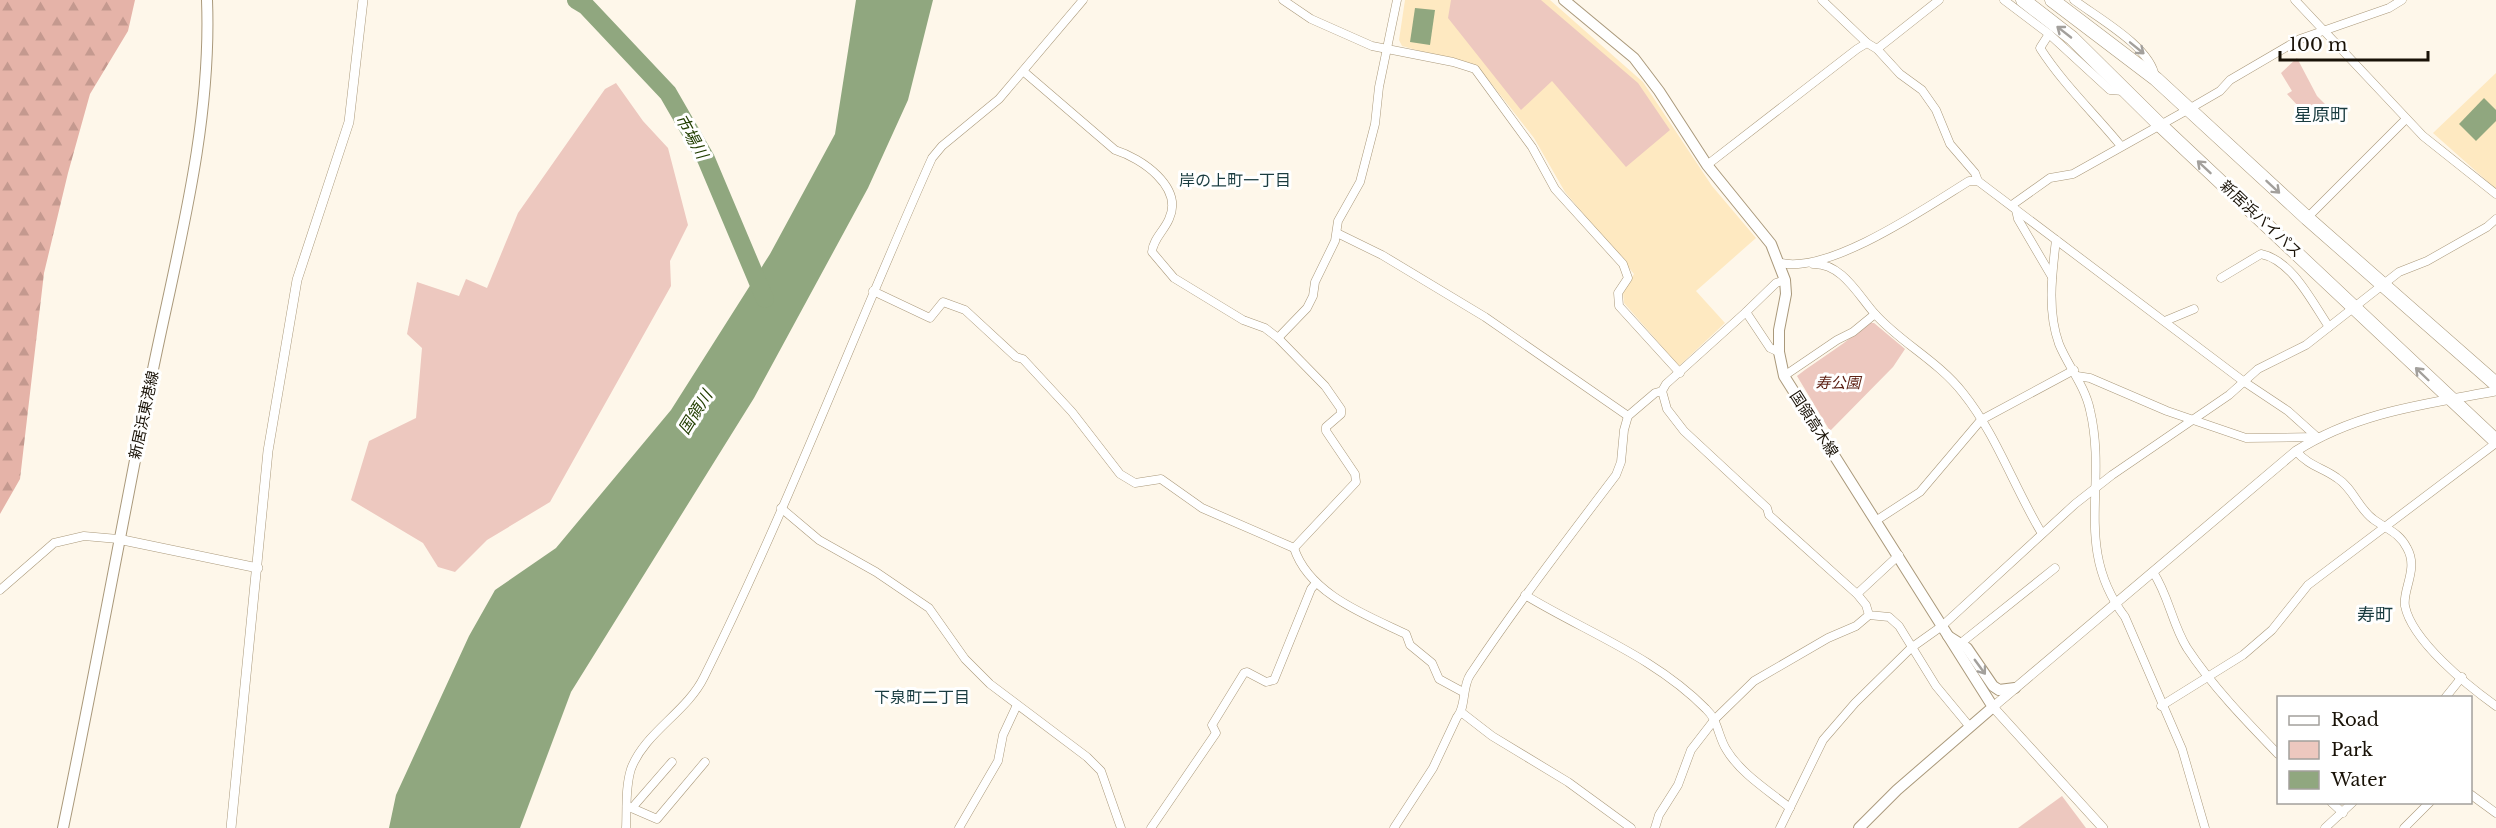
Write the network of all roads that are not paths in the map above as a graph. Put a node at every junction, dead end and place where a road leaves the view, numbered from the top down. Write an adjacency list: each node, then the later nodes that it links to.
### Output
1 (207, 0): 69 (main road, 新居浜東港線)
2 (363, 0): 72 (street)
3 (1083, 0): 20 (street)
4 (1283, 0): 19 (street)
5 (1397, 0): 19 (street)
6 (1564, 0): 27 (main road, 国領高木線)
7 (1822, 0): 17 (street)
8 (1939, 0): 18 (street)
9 (2004, 0): 16 (street)
10 (2023, 0): 22 (highway, 新居浜バイパス, one-way to 10)
11 (2052, 0): 21 (highway)
12 (2074, 0): 21 (street, one-way to 21)
13 (2295, 0): 15 (street)
14 (2402, 0): 15 (street)
15 (2323, 31): 23 (street); 24 (street)
16 (2049, 34): 22 (street); 26 (street)
17 (1867, 44): 18 (street); 27 (street)
18 (1877, 49): 28 (street)
19 (1388, 50): 33 (street); 50 (street)
20 (1023, 71): 41 (street); 48 (street)
21 (2156, 79): 23 (highway)
22 (2128, 91): 25 (highway, 新居浜バイパス)
23 (2189, 109): 25 (street); 31 (highway, one-way to 31)
24 (2406, 119): 29 (street); 31 (street)
25 (2159, 124): 26 (street); 42 (highway, 新居浜バイパス, one-way to 25)
26 (2121, 146): 30 (street)
27 (1707, 165): 35 (main road, 国領高木線)
28 (1978, 181): 30 (street); 36 (street)
29 (2496, 194)
30 (2014, 208): 34 (street); 37 (street)
31 (2307, 218): 40 (highway)
32 (2496, 219): 40 (street)
33 (1337, 233): 48 (street); 58 (street)
34 (2056, 240): 37 (street); 46 (street)
35 (1781, 263): 36 (street); 39 (main road, 国領高木線)
36 (1803, 264): 45 (street)
37 (2052, 277): 51 (street)
38 (2222, 278): 47 (street)
39 (1785, 280): 44 (street); 49 (main road, 国領高木線)
40 (2383, 283): 42 (street); 54 (highway)
41 (873, 291): 65 (street); 70 (street)
42 (2353, 308): 47 (street); 57 (highway, 新居浜バイパス, one-way to 42)
43 (2194, 309): 46 (street)
44 (1746, 312): 49 (street); 50 (street)
45 (1875, 314): 52 (street); 59 (street)
46 (2165, 321): 53 (street)
47 (2329, 327): 53 (street)
48 (1278, 338): 70 (street)
49 (1779, 352): 52 (main road, 国領高木線)
50 (1680, 373): 55 (street)
51 (2075, 373): 59 (street); 60 (street); 64 (street)
52 (1784, 376): 66 (main road, 国領高木線)
53 (2243, 381): 60 (street); 61 (street)
54 (2496, 384)
55 (1662, 391): 58 (street); 77 (street)
56 (2496, 391): 57 (street)
57 (2449, 400): 61 (street); 62 (highway, 新居浜バイパス)
58 (1628, 416): 78 (street)
59 (1981, 420): 66 (street); 68 (street)
60 (2194, 420): 61 (street); 64 (street)
61 (2317, 437): 63 (street)
62 (2496, 442): 67 (street)
63 (2296, 451): 67 (street); 74 (street)
64 (2097, 487): 68 (street); 79 (street)
65 (781, 508): 89 (street); 103 (street)
66 (1877, 520): 71 (main road, 国領高木線)
67 (2387, 526): 84 (street); 85 (street)
68 (2041, 532): 81 (street)
69 (118, 539): 72 (street); 76 (street); 107 (main road, 新居浜東港線)
70 (1294, 548): 75 (street)
71 (1899, 555): 77 (street); 81 (main road, 国領高木線)
72 (258, 568): 108 (street)
73 (2055, 568): 82 (street)
74 (2153, 572): 79 (street); 84 (street)
75 (1316, 583): 87 (street); 112 (street)
76 (0, 590)
77 (1857, 594): 80 (street)
78 (1525, 595): 87 (street); 94 (street)
79 (2115, 603): 86 (street); 90 (street)
80 (1869, 615): 83 (street); 94 (street)
81 (1945, 631): 82 (main road); 83 (street); 92 (main road, 国領高木線)
82 (1961, 643): 86 (main road, one-way to 86)
83 (1911, 648): 95 (street); 104 (street)
84 (2209, 676): 90 (street); 96 (street)
85 (2462, 677): 88 (street); 91 (street)
86 (2015, 688): 92 (street)
87 (1463, 693): 93 (street)
88 (2447, 696)
89 (1017, 705): 110 (street); 111 (street)
90 (2161, 706): 119 (street)
91 (2496, 706)
92 (1993, 707): 95 (main road); 118 (street)
93 (1461, 712): 113 (street); 114 (street)
94 (1715, 719): 104 (street); 115 (street)
95 (1970, 727): 117 (main road)
96 (2277, 753)
97 (672, 762): 103 (street)
98 (705, 762): 103 (street)
99 (2472, 795): 106 (street)
100 (2333, 804): 105 (street)
101 (2351, 804): 105 (street)
102 (2428, 804): 121 (street)
103 (630, 807): 109 (street)
104 (1790, 808): 116 (street)
105 (2343, 813): 120 (street)
106 (2496, 813)
107 (63, 828)
108 (231, 828)
109 (626, 828)
110 (959, 828)
111 (1122, 828)
112 (1151, 828)
113 (1394, 828)
114 (1631, 828)
115 (1655, 828)
116 (1780, 828)
117 (1859, 828)
118 (2101, 828)
119 (2205, 828)
120 (2325, 828)
121 (2404, 828)

